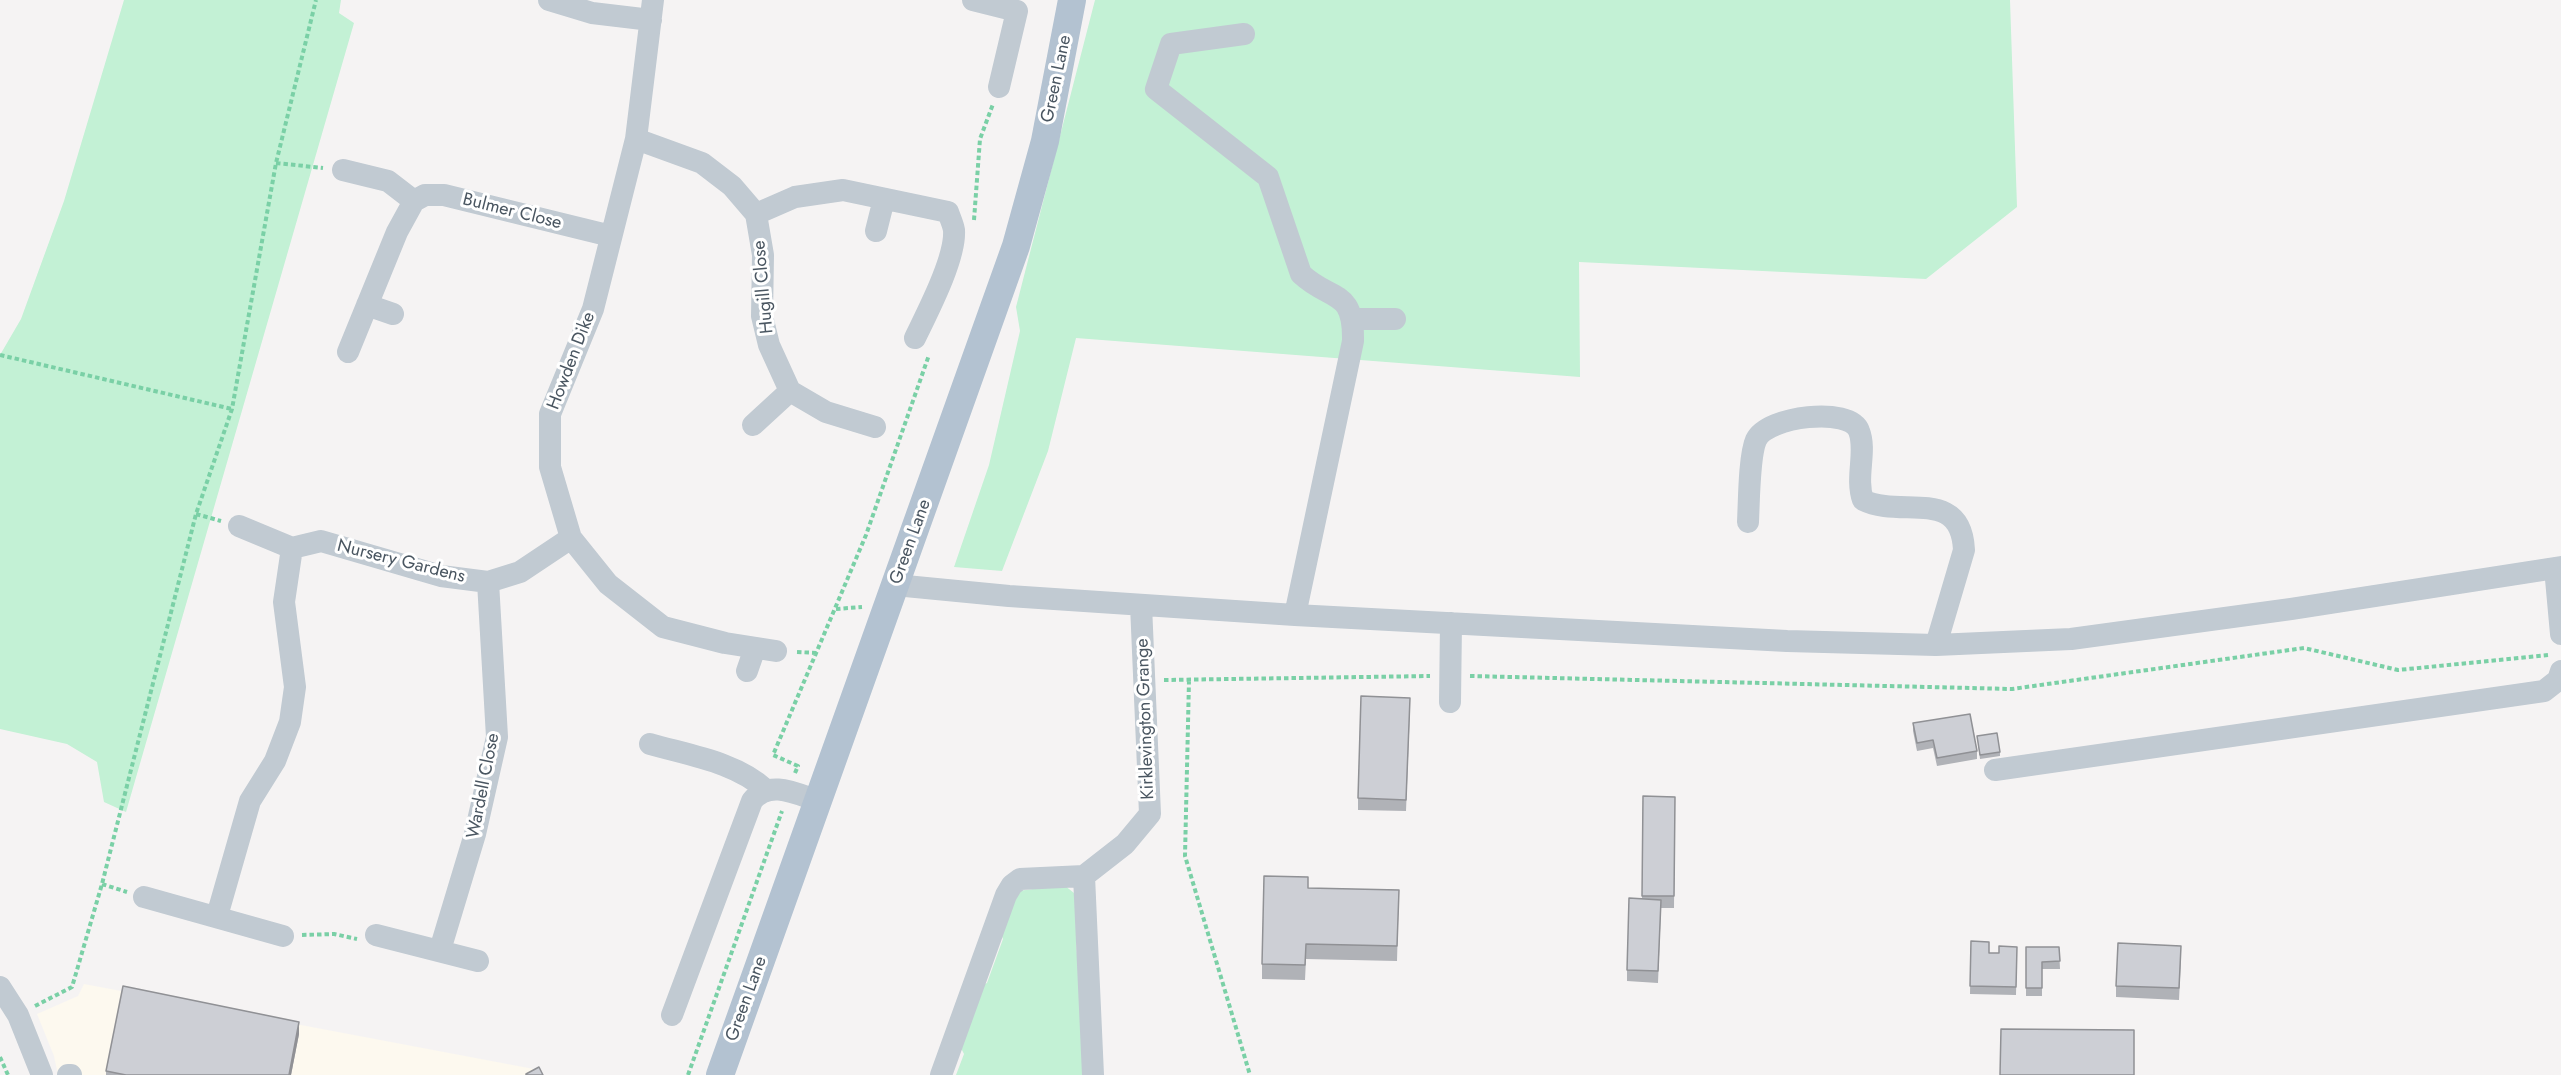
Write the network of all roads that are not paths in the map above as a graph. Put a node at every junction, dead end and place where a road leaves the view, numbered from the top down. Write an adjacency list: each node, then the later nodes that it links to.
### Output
1 (549, 0): 5 (street)
2 (973, 0): 4 (street)
3 (1072, 0): 30 (main road, Green Lane)
4 (1019, 6): 7 (street)
5 (652, 10): 8 (street, Howden Dike)
6 (1244, 34): 17 (street)
7 (999, 87)
8 (636, 139): 12 (street, Hugill Close); 14 (street, Howden Dike)
9 (343, 170): 11 (street)
10 (884, 199): 12 (street, Hugill Close); 13 (street); 19 (street, Hugill Close)
11 (414, 201): 14 (street, Bulmer Close); 15 (street)
12 (756, 214): 21 (street, Hugill Close)
13 (876, 231)
14 (611, 236): 26 (street, Howden Dike)
15 (367, 305): 16 (street); 20 (street)
16 (393, 314)
17 (1354, 319): 18 (street); 32 (street)
18 (1395, 319)
19 (923, 343)
20 (348, 352)
21 (790, 391): 22 (street); 23 (street)
22 (753, 425)
23 (875, 427)
24 (1748, 522): 35 (street)
25 (239, 525): 27 (street)
26 (571, 538): 29 (street, Nursery Gardens); 37 (street, Howden Dike)
27 (292, 548): 29 (street, Nursery Gardens); 45 (street)
28 (2558, 567): 34 (street); 35 (street)
29 (488, 582): 48 (street, Wardell Close)
30 (895, 585): 31 (street); 42 (main road, Green Lane)
31 (1141, 605): 32 (street); 43 (street, Kirklevington Grange)
32 (1295, 615): 33 (street)
33 (1451, 623): 35 (street); 38 (street)
34 (2561, 634)
35 (1936, 645)
36 (2555, 663): 40 (street)
37 (747, 671)
38 (1450, 702)
39 (650, 744): 41 (street)
40 (1995, 770)
41 (766, 790): 42 (street); 51 (street)
42 (818, 801): 53 (main road, Green Lane)
43 (1084, 876): 54 (street); 55 (street)
44 (144, 897): 45 (street)
45 (217, 916): 47 (street)
46 (376, 935): 48 (street)
47 (283, 936)
48 (440, 950): 49 (street)
49 (478, 961)
50 (0, 987): 52 (street)
51 (672, 1016)
52 (42, 1075)
53 (720, 1075)
54 (941, 1075)
55 (1093, 1075)

